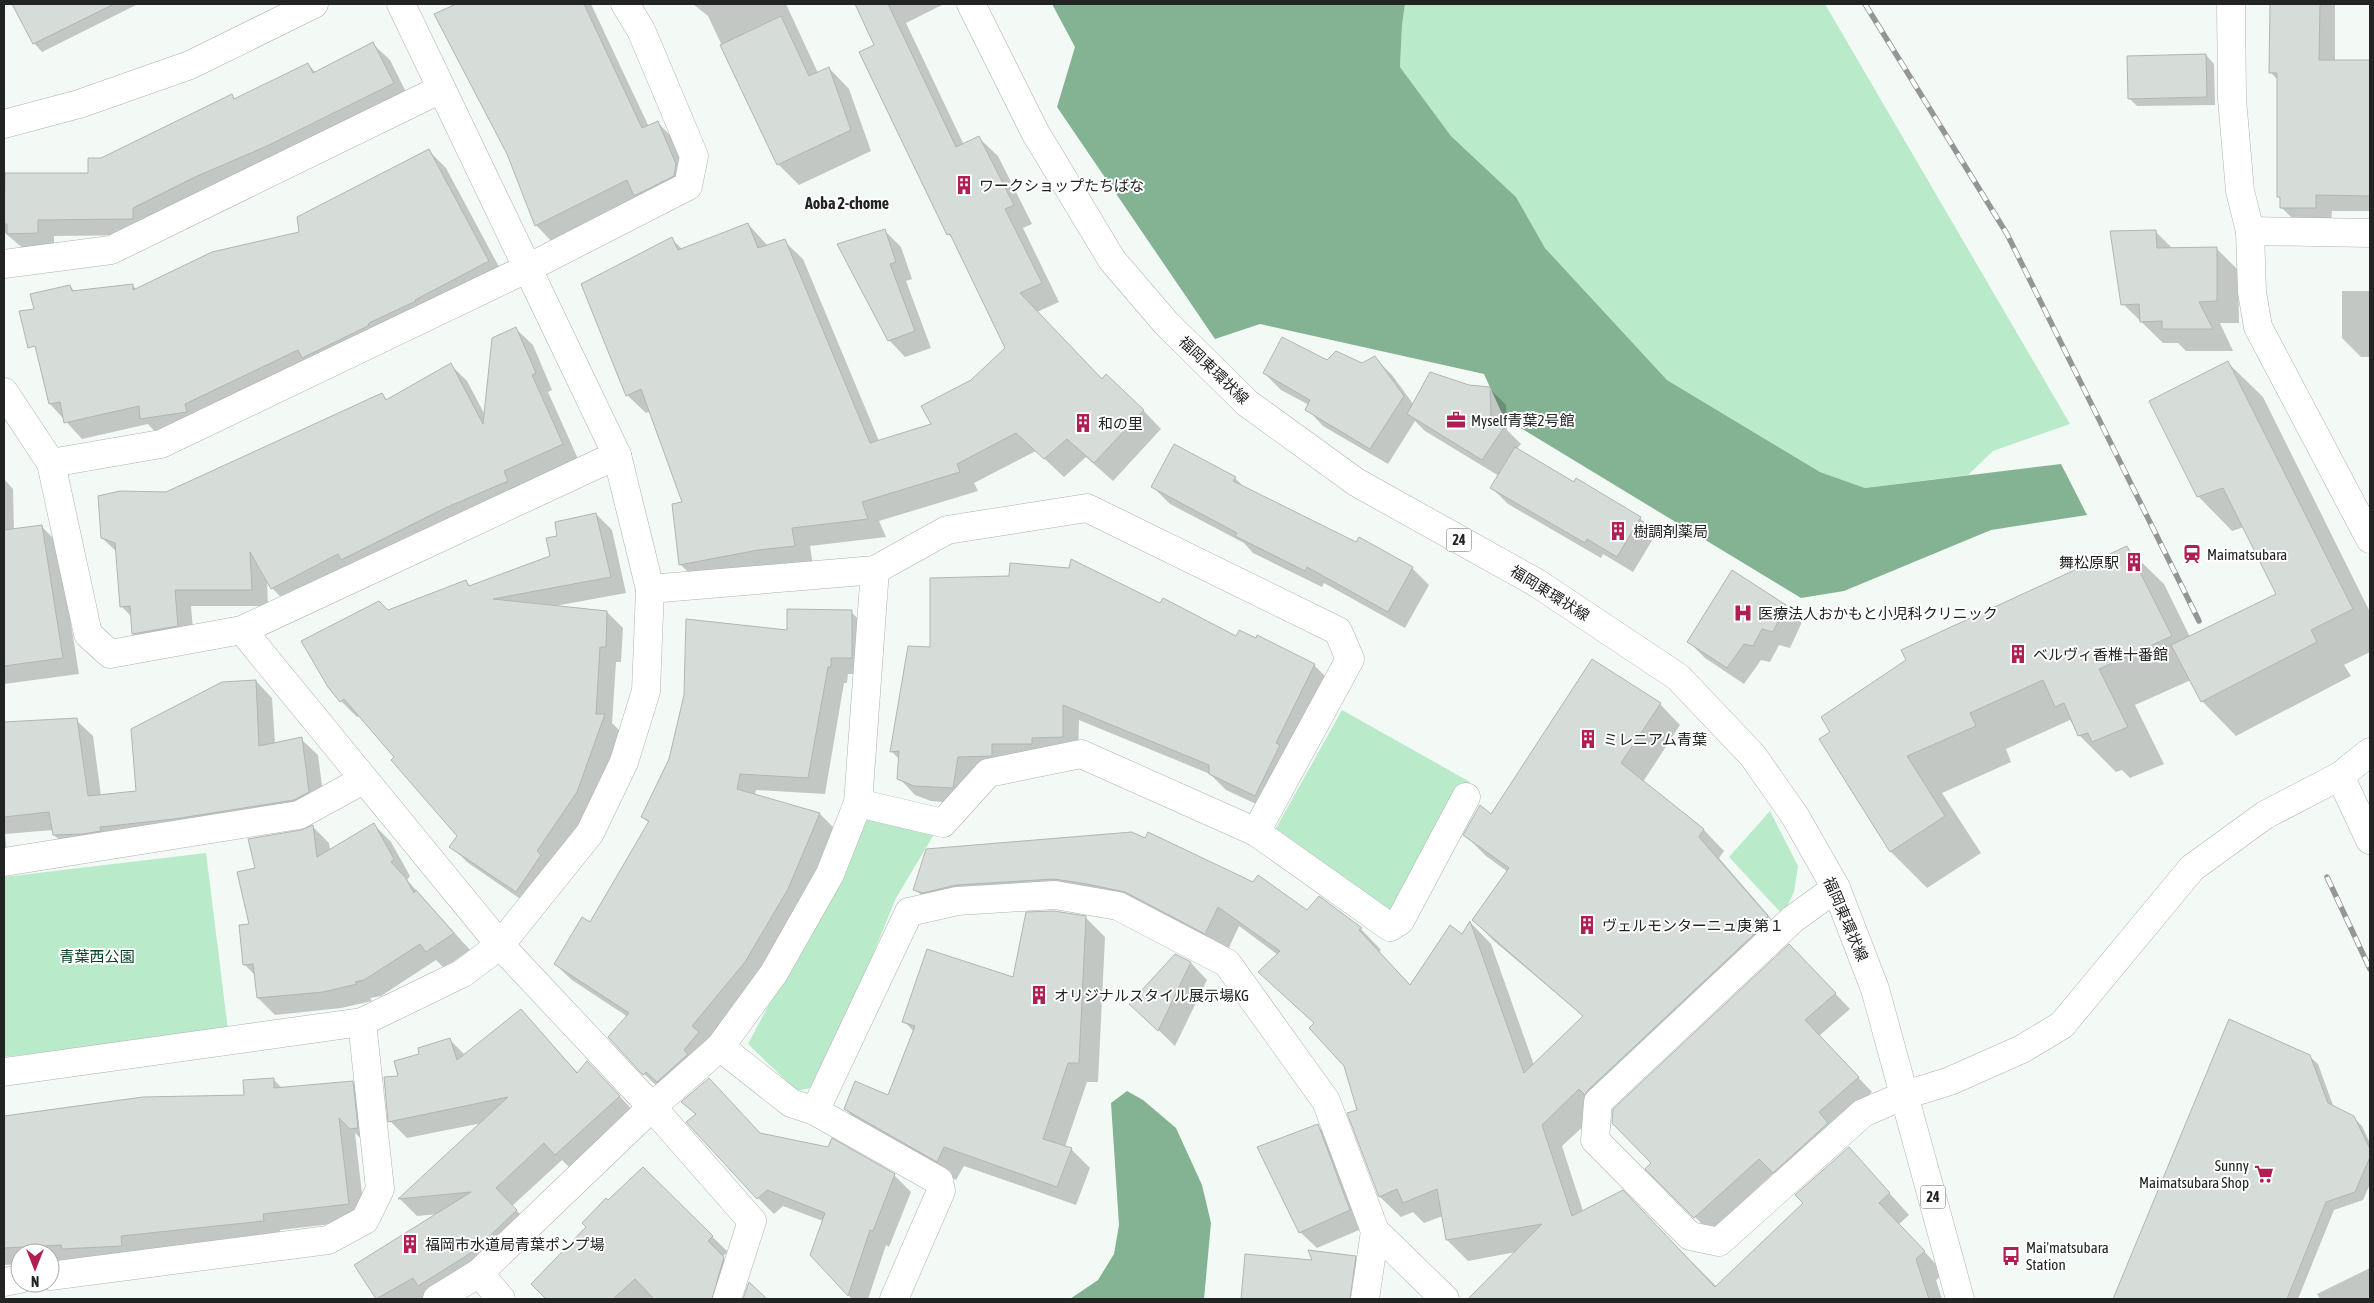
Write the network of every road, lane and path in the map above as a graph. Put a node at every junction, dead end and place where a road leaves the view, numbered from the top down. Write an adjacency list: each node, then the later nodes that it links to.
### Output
1 (314, 4): 7 (street)
2 (401, 4): 6 (street)
3 (625, 4): 11 (street)
4 (971, 4): 27 (street, 福岡東環状線 / 24)
5 (2231, 4): 8 (street)
6 (441, 89): 10 (street); 11 (street)
7 (4, 124)
8 (2250, 231): 9 (street); 15 (street)
9 (2370, 233)
10 (4, 264)
11 (526, 269): 13 (street); 14 (street)
12 (4, 392): 14 (street)
13 (617, 455): 17 (street); 18 (street)
14 (51, 463): 18 (street)
15 (2370, 539)
16 (875, 570): 17 (street); 23 (street); 24 (street)
17 (650, 589): 28 (street)
18 (242, 630): 21 (street)
19 (2370, 752): 20 (street)
20 (2340, 776): 25 (street); 32 (street)
21 (363, 780): 26 (street); 28 (street)
22 (1466, 797): 24 (street)
23 (858, 803): 24 (street); 30 (street)
24 (1256, 832)
25 (2370, 840)
26 (4, 862)
27 (1836, 888): 32 (street, 福岡東環状線 / 24); 32 (street)
28 (500, 945): 29 (street); 33 (street)
29 (362, 1022): 31 (street); 37 (street)
30 (720, 1047): 33 (street); 34 (street)
31 (4, 1072)
32 (1905, 1095): 44 (street, 福岡東環状線 / 24)
33 (652, 1107): 36 (street); 40 (street)
34 (815, 1111): 35 (street); 41 (street)
35 (1376, 1230): 42 (street); 43 (street)
36 (479, 1273): 38 (street); 39 (street)
37 (60, 1275)
38 (437, 1299)
39 (501, 1299)
40 (727, 1299)
41 (894, 1299)
42 (1365, 1299)
43 (1445, 1299)
44 (1960, 1299)

